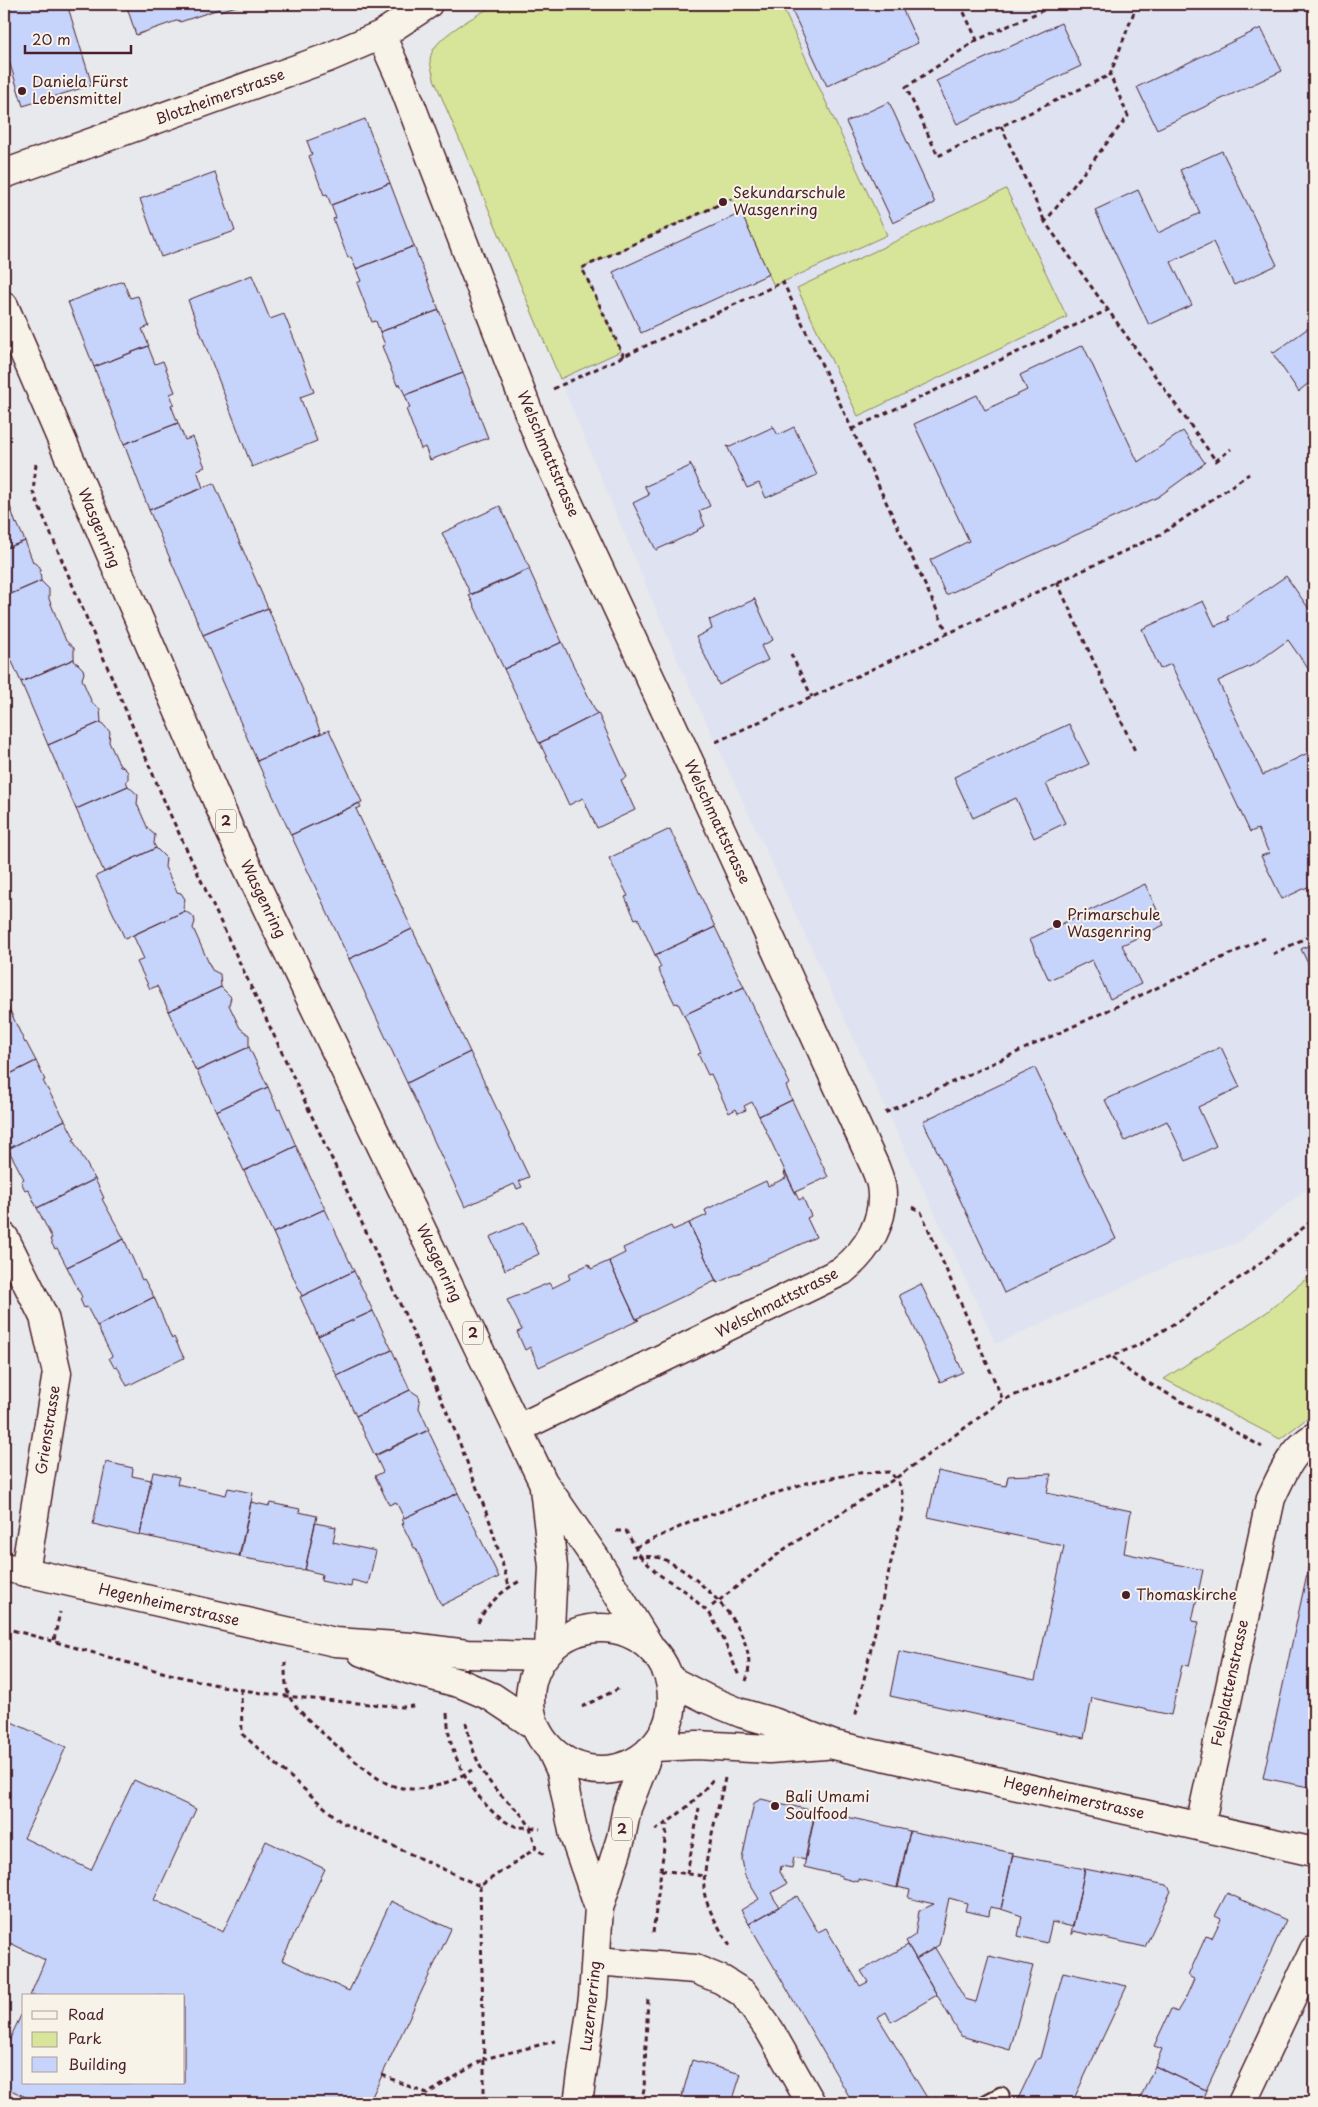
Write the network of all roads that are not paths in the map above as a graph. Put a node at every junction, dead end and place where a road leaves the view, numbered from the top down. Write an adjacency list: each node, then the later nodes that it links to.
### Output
1 (428, 4): 2 (street, Blotzheimerstrasse)
2 (381, 35): 3 (street, Blotzheimerstrasse); 6 (street, Welschmattstrasse)
3 (4, 174)
4 (4, 306): 6 (street, Wasgenring / 2)
5 (4, 1237): 9 (street, Grienstrasse)
6 (519, 1428): 8 (street, Wasgenring / 2)
7 (1314, 1436): 18 (street, Felsplattenstrasse)
8 (543, 1482): 11 (street, Wasgenring / 2); 12 (street, Wasgenring / 2)
9 (15, 1570): 10 (street, Hegenheimerstrasse)
10 (335, 1642): 12 (street, Hegenheimerstrasse); 14 (street, Hegenheimerstrasse)
11 (652, 1650): 12 (street); 13 (street)
12 (547, 1653): 14 (street)
13 (670, 1680): 15 (street, Hegenheimerstrasse); 16 (street)
14 (534, 1725): 17 (street)
15 (841, 1746): 16 (street, Hegenheimerstrasse); 18 (street, Hegenheimerstrasse)
16 (652, 1749): 17 (street); 20 (street, Luzernerring / 2)
17 (552, 1752): 20 (street, Luzernerring / 2)
18 (1200, 1826): 19 (street, Hegenheimerstrasse)
19 (1314, 1852)
20 (599, 1908): 22 (street, Luzernerring / 2)
21 (1314, 1950): 27 (street)
22 (596, 1961): 24 (street, Luzernerring / 2); 25 (street)
23 (1001, 2095): 26 (lane)
24 (578, 2103)
25 (811, 2103)
26 (986, 2103)
27 (1242, 2103)

